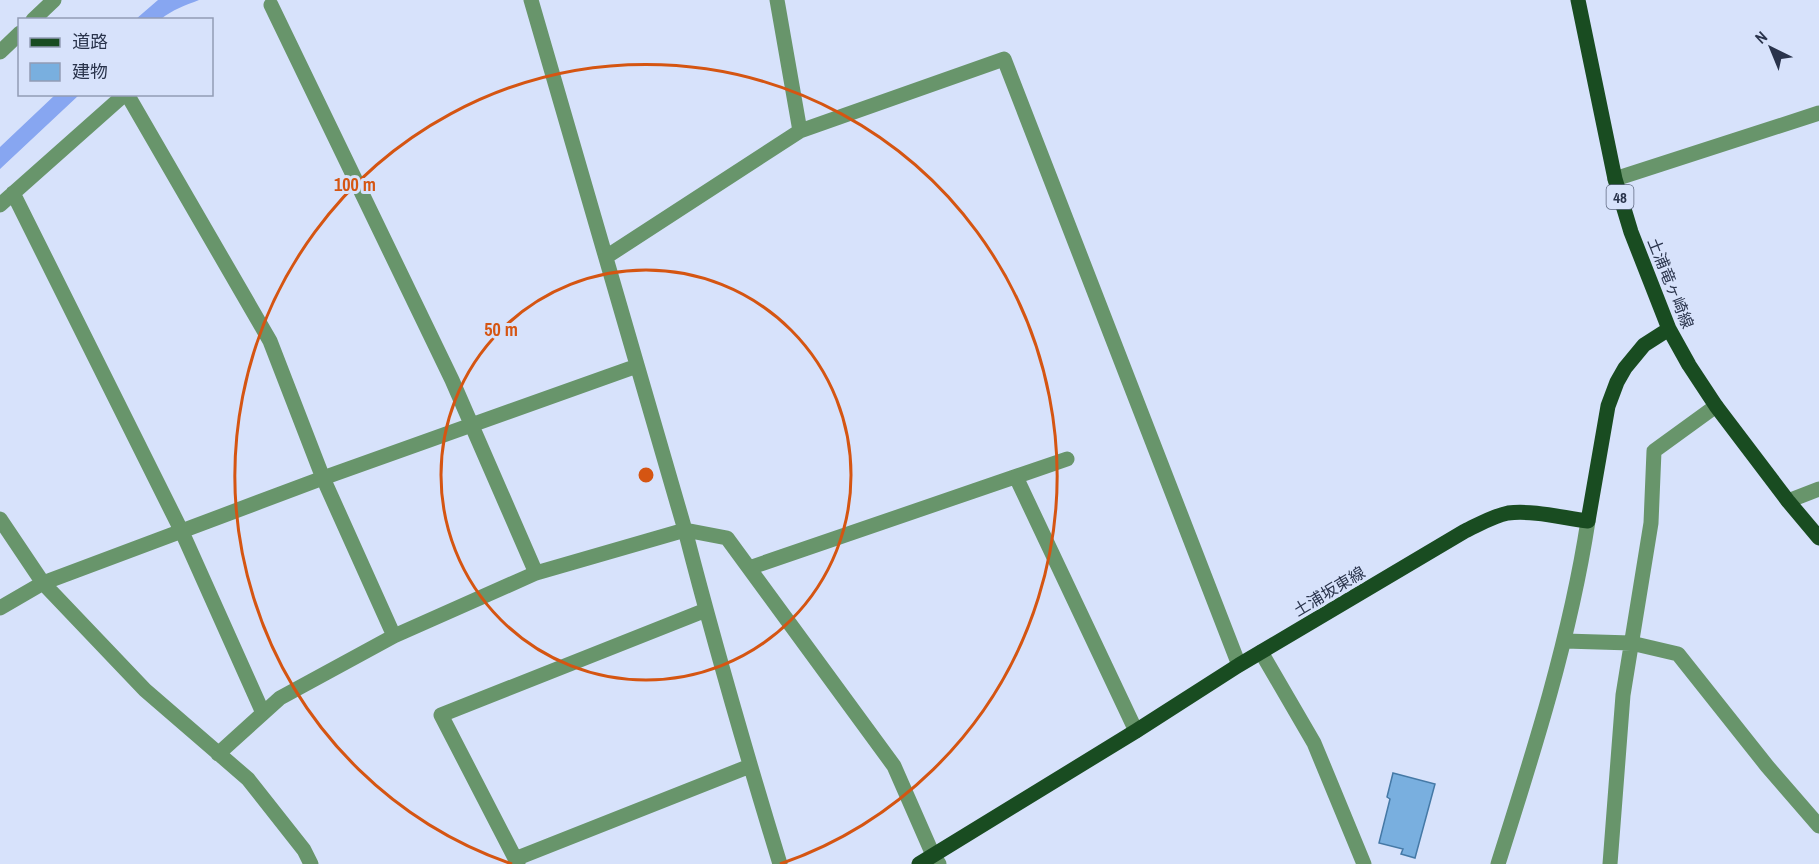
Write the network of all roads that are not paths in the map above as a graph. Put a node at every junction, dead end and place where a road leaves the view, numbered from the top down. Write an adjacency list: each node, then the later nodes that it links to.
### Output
1 (54, 0): 6 (street)
2 (531, 0): 16 (street)
3 (777, 0): 12 (street)
4 (1578, 0): 13 (main road, 土浦竜ヶ崎線 / 48)
5 (271, 5): 20 (street)
6 (35, 18)
7 (18, 35): 8 (street)
8 (0, 52)
9 (124, 96): 14 (street)
10 (127, 96): 23 (street)
11 (1819, 112): 13 (street)
12 (801, 131): 16 (street); 40 (street)
13 (1615, 179): 17 (main road, 土浦竜ヶ崎線 / 48)
14 (13, 193): 15 (street); 29 (street)
15 (0, 205)
16 (606, 257): 18 (street)
17 (1669, 329): 19 (main road, 土浦竜ヶ崎線 / 48); 27 (main road)
18 (637, 366): 20 (street); 28 (street)
19 (1716, 406): 25 (main road, 土浦竜ヶ崎線 / 48); 38 (street)
20 (471, 425): 23 (street); 32 (street)
21 (1067, 459): 22 (street)
22 (1016, 477): 31 (street); 42 (street)
23 (323, 478): 29 (street); 36 (street)
24 (1819, 489): 25 (street)
25 (1788, 501): 30 (main road, 土浦竜ヶ崎線 / 48)
26 (0, 519): 33 (street)
27 (1588, 521): 37 (street); 39 (main road, 土浦坂東線)
28 (685, 530): 31 (street); 32 (street); 35 (street)
29 (182, 532): 33 (street); 41 (street)
30 (1819, 538)
31 (749, 568): 46 (street)
32 (536, 573): 36 (street)
33 (43, 583): 34 (street); 43 (street)
34 (0, 608)
35 (705, 610): 44 (street); 47 (street)
36 (394, 636): 41 (street)
37 (1565, 641): 38 (street); 52 (street)
38 (1630, 643): 45 (street); 53 (street)
39 (1262, 652): 40 (main road, 土浦坂東線); 51 (street)
40 (1239, 665): 42 (main road, 土浦坂東線)
41 (263, 713): 43 (street)
42 (1136, 731): 46 (main road, 土浦坂東線)
43 (218, 754): 48 (street)
44 (750, 766): 47 (street); 49 (street)
45 (1819, 826)
46 (936, 859): 50 (main road, 土浦坂東線)
47 (516, 861)
48 (311, 864)
49 (780, 864)
50 (919, 864)
51 (1364, 864)
52 (1498, 864)
53 (1610, 864)

